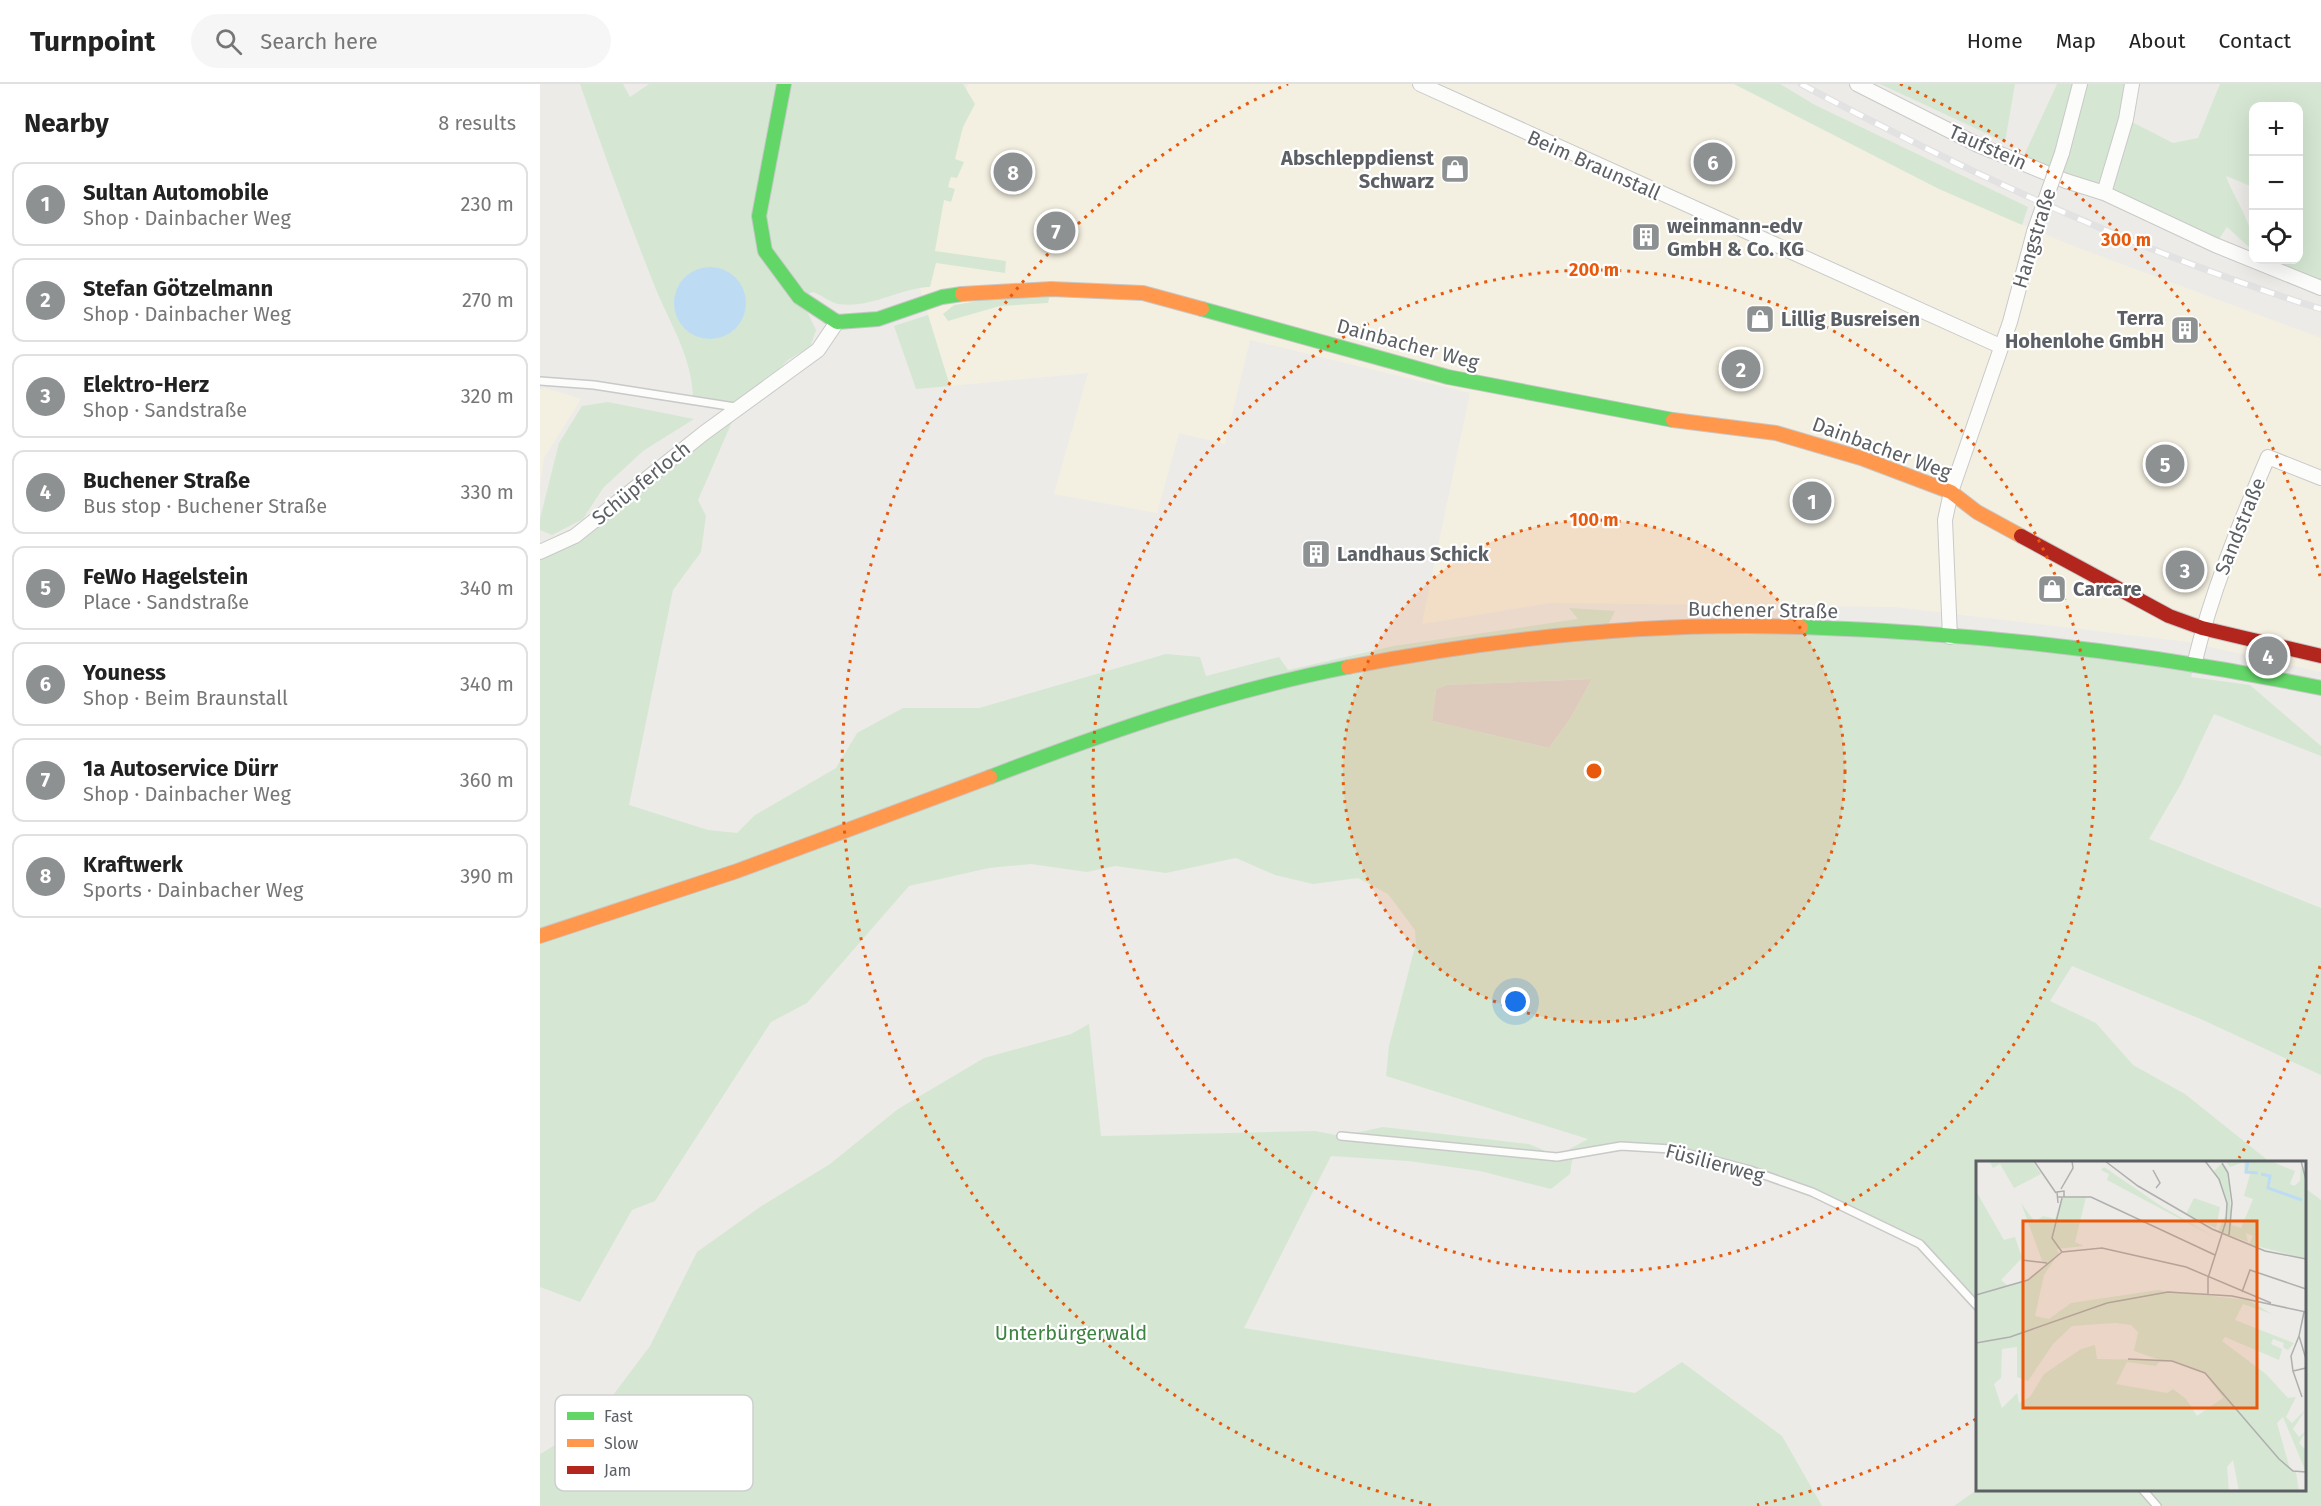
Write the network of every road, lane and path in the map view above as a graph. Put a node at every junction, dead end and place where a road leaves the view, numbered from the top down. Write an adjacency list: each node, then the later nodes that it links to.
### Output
1 (784, 84): 8 (main road)
2 (1420, 84): 9 (street, Beim Braunstall)
3 (1857, 84): 6 (street, Taufstein)
4 (2080, 84): 9 (street, Hangstraße, bridge)
5 (2132, 84): 6 (street)
6 (2104, 193): 7 (street, Taufstein)
7 (2321, 288)
8 (837, 322): 11 (street, Schüpferloch); 13 (main road, Dainbacher Weg)
9 (2000, 346): 13 (street, Hangstraße)
10 (540, 381): 11 (lane)
11 (738, 408): 14 (street, Schüpferloch)
12 (2321, 478): 15 (street, Sandstraße)
13 (1951, 492): 15 (main road, Dainbacher Weg); 16 (street, Hangstraße)
14 (540, 552)
15 (2202, 628): 17 (main road); 18 (street, Sandstraße)
16 (1950, 637): 18 (main road, Buchener Straße); 20 (main road, Buchener Straße)
17 (2321, 656)
18 (2194, 665): 19 (main road, Buchener Straße)
19 (2321, 688)
20 (540, 936)
21 (1341, 1136): 22 (lane, Füsilierweg)
22 (1976, 1306)
23 (2144, 1491): 24 (lane)
24 (2157, 1506)

